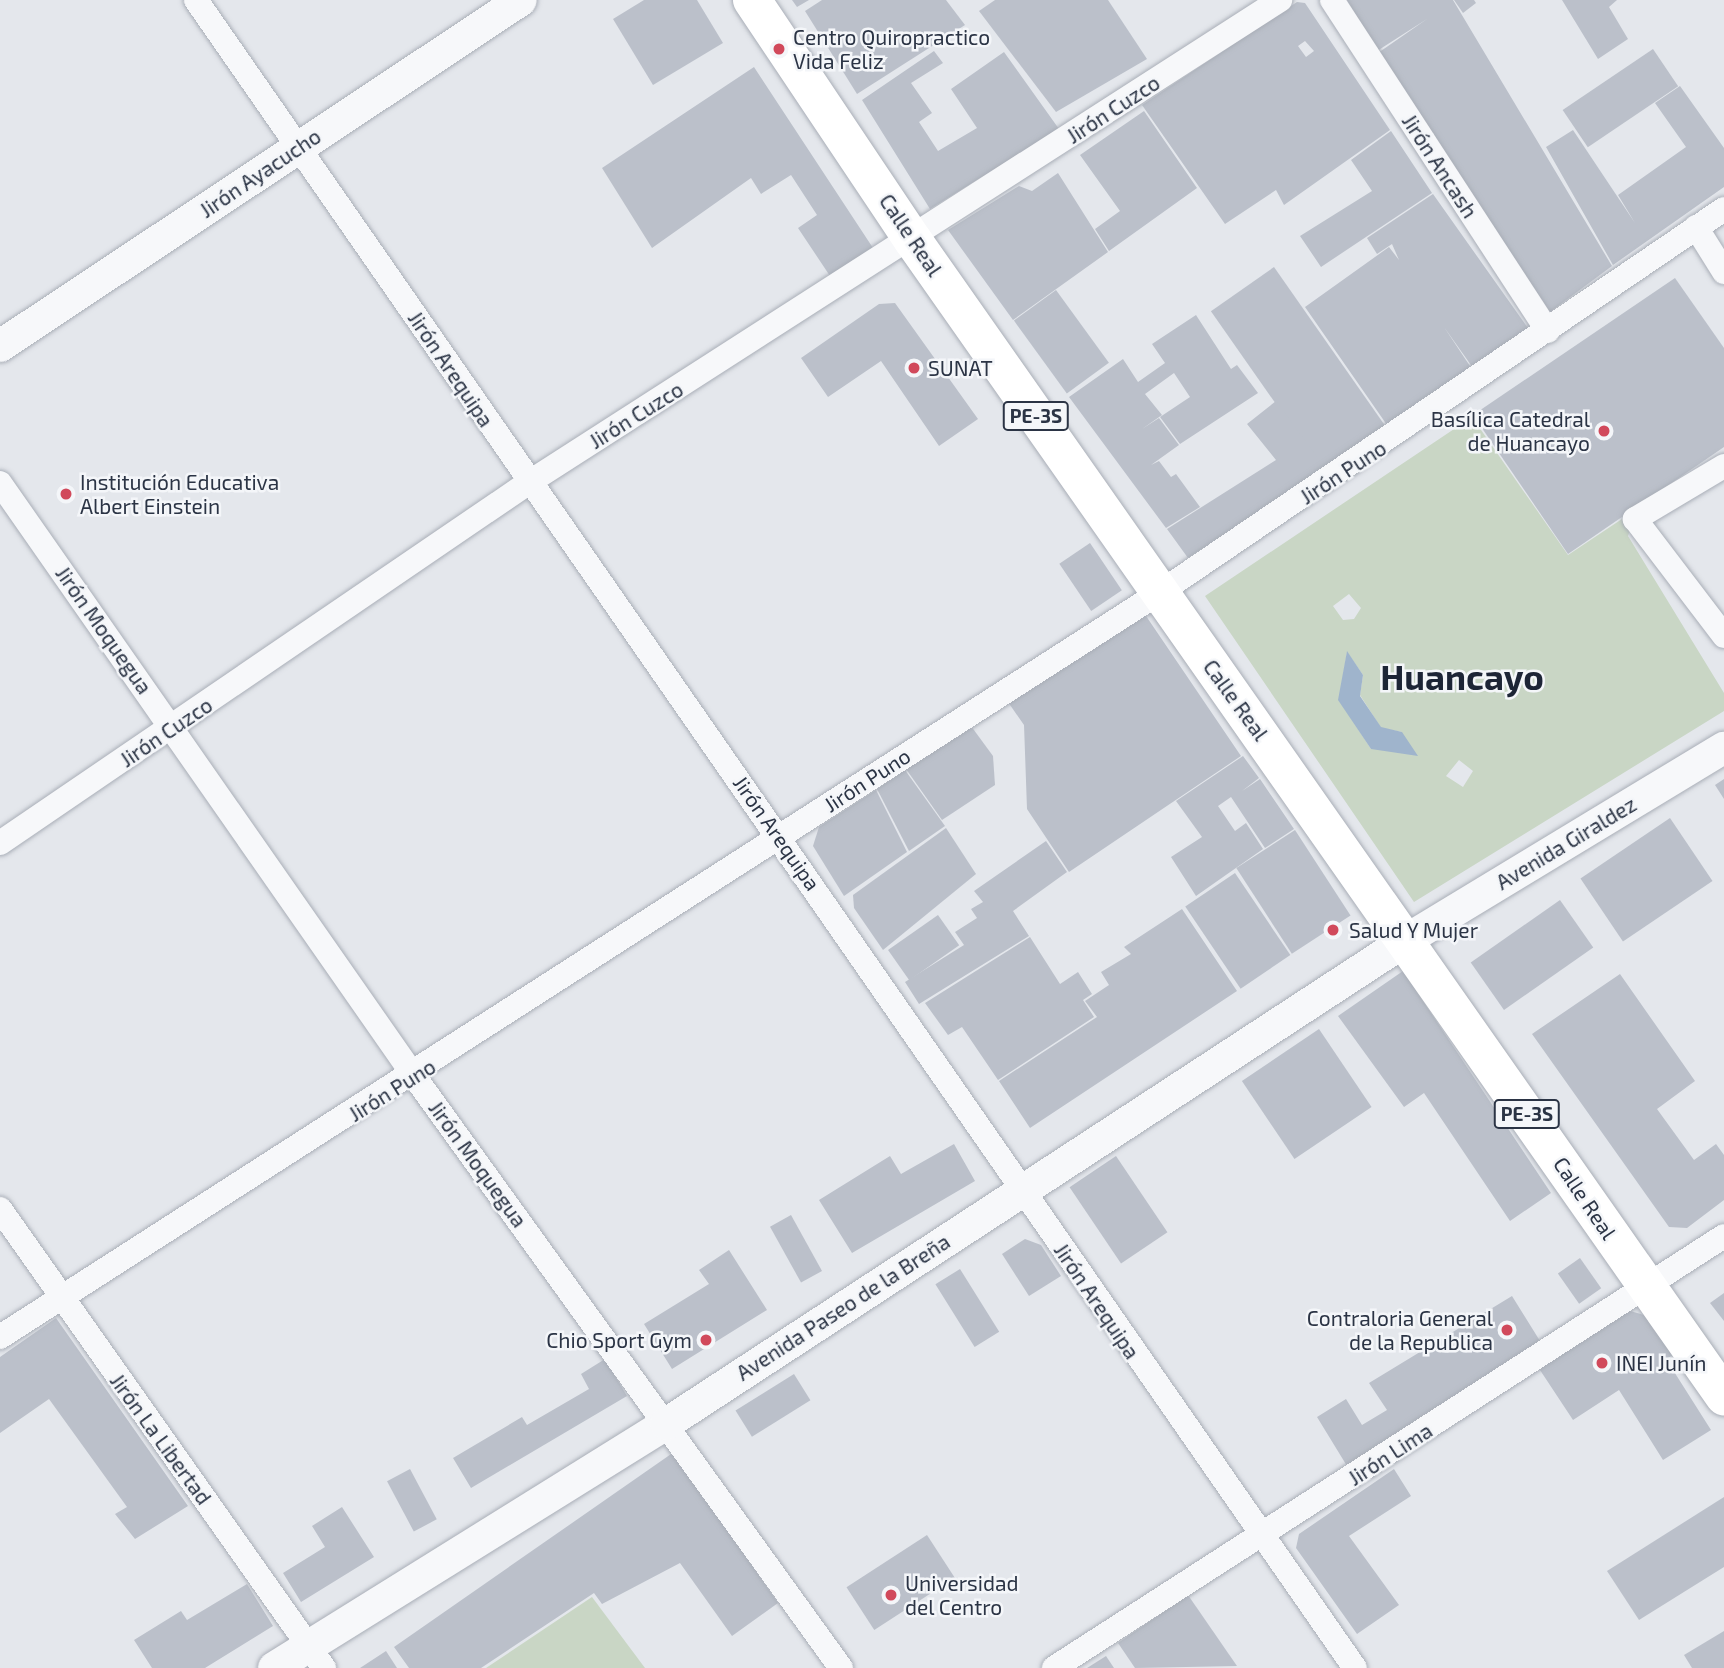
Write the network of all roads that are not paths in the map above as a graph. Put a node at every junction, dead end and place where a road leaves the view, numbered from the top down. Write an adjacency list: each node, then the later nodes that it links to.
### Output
1 (196, 0): 6 (street, Jirón Arequipa)
2 (521, 0): 6 (street, Jirón Ayacucho)
3 (752, 0): 9 (highway, Calle Real / PE-3S)
4 (1280, 0): 9 (street, Jirón Cuzco)
5 (1332, 0): 11 (street, Jirón Ancash)
6 (299, 146): 12 (street, Jirón Ayacucho); 15 (street, Jirón Arequipa)
7 (1724, 209): 8 (street, Jirón Puno)
8 (1696, 228): 10 (street); 11 (street, Jirón Puno)
9 (912, 239): 15 (street, Jirón Cuzco); 16 (highway, Calle Real / PE-3S)
10 (1724, 272)
11 (1548, 331): 16 (street, Jirón Puno)
12 (0, 346)
13 (1724, 466): 17 (street)
14 (0, 483): 18 (street, Jirón Moquegua)
15 (528, 483): 18 (street, Jirón Cuzco); 20 (street, Jirón Arequipa)
16 (1159, 593): 20 (street, Jirón Puno); 22 (highway, Calle Real / PE-3S)
17 (1724, 636)
18 (173, 728): 21 (street, Jirón Cuzco); 23 (street, Jirón Moquegua)
19 (1724, 748): 22 (street, Avenida Giraldez)
20 (779, 837): 23 (street, Jirón Puno); 24 (street, Jirón Arequipa)
21 (0, 843)
22 (1408, 939): 24 (street, Avenida Paseo de la Breña); 27 (highway, Calle Real / PE-3S)
23 (414, 1076): 28 (street, Jirón Puno); 31 (street, Jirón Moquegua)
24 (1022, 1192): 31 (street, Avenida Paseo de la Breña); 32 (street, Jirón Arequipa)
25 (0, 1209): 28 (street, Jirón La Libertad)
26 (1724, 1236): 27 (street, Jirón Lima)
27 (1647, 1288): 30 (highway, Calle Real / PE-3S); 32 (street, Jirón Lima)
28 (60, 1299): 29 (street, Jirón Puno); 33 (street, Jirón La Libertad)
29 (0, 1337)
30 (1724, 1396)
31 (666, 1424): 33 (street, Avenida Paseo de la Breña); 35 (street, Jirón Moquegua)
32 (1262, 1536): 36 (street, Jirón Lima); 37 (street, Jirón Arequipa)
33 (316, 1657): 34 (street, Avenida Paseo de la Breña)
34 (274, 1668)
35 (841, 1668)
36 (1054, 1668)
37 (1355, 1668)

